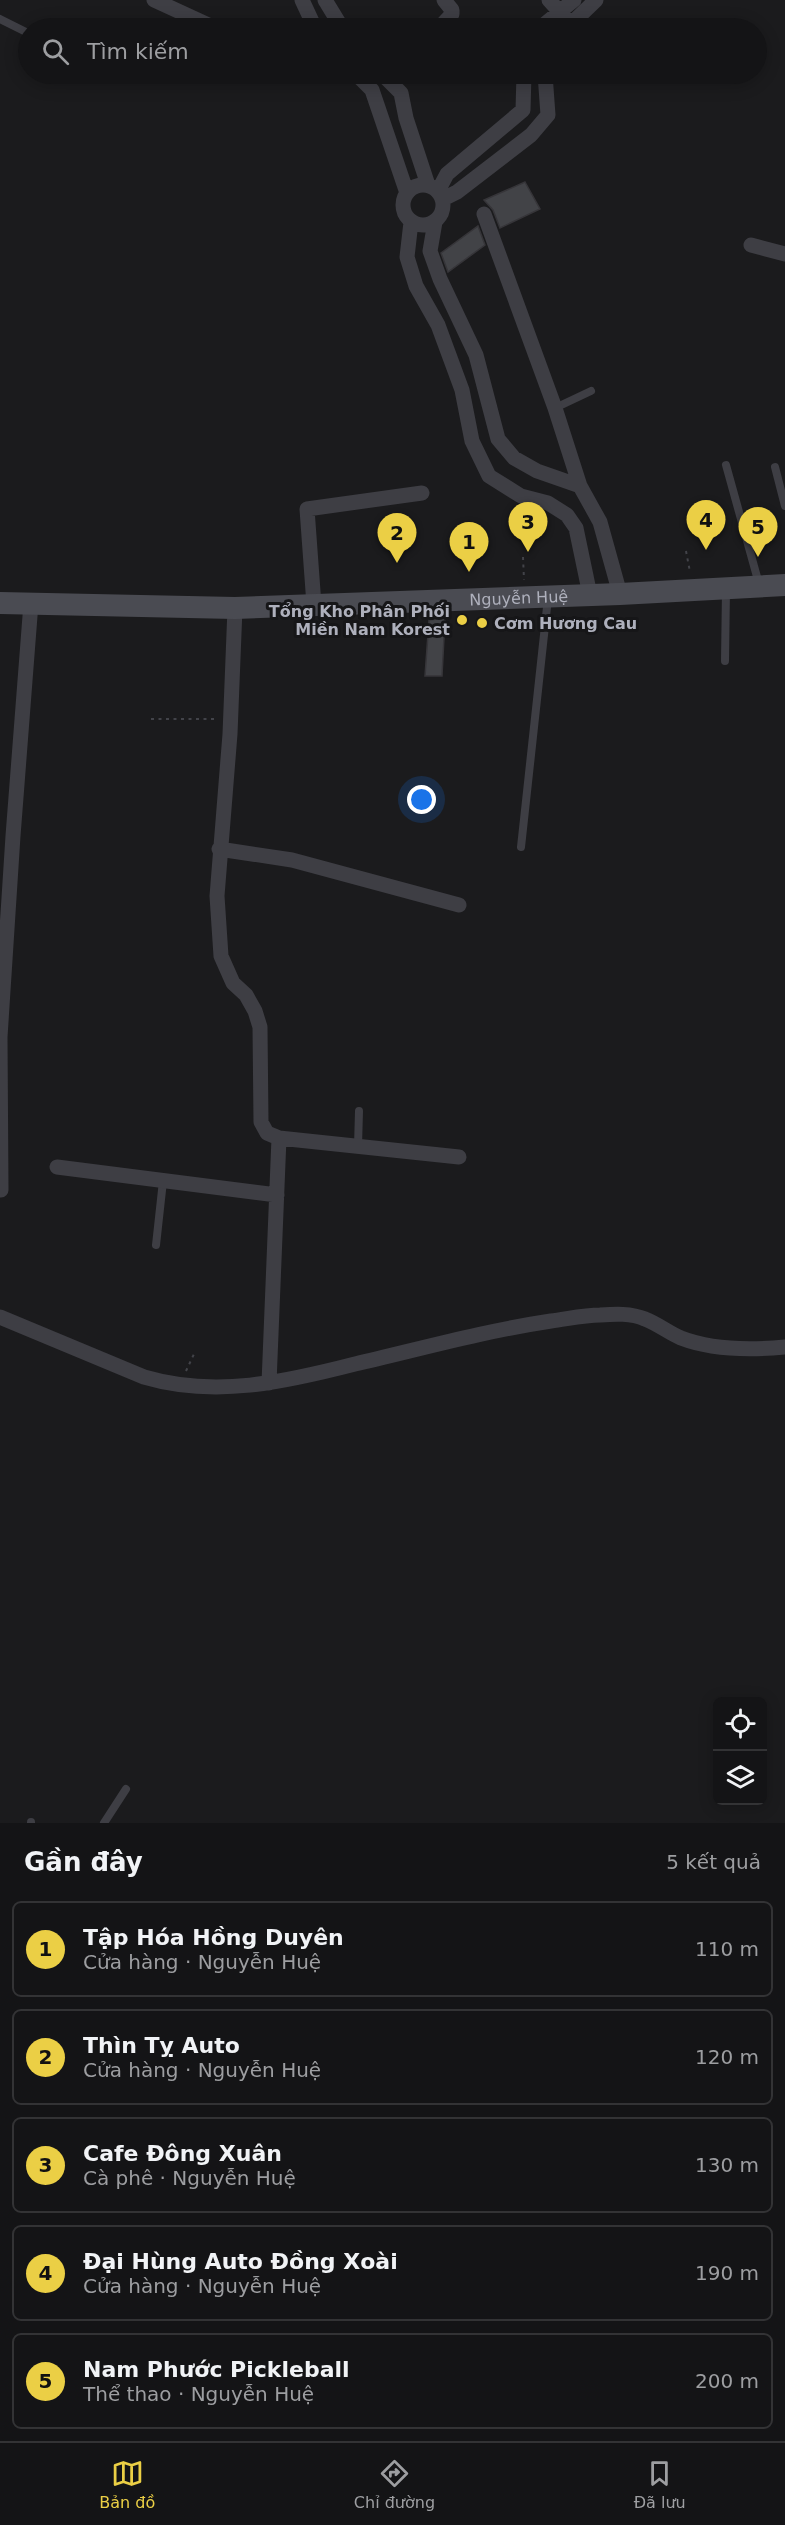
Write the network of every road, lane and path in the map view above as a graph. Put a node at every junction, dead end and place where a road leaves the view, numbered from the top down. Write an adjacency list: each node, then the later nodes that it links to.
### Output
1 (154, 0): 8 (street)
2 (302, 0): 9 (street)
3 (325, 0): 10 (street)
4 (444, 0): 11 (street)
5 (549, 0): 12 (street)
6 (574, 0): 13 (street)
7 (597, 0): 14 (street)
8 (193, 18)
9 (310, 18)
10 (336, 18)
11 (448, 18)
12 (563, 18)
13 (567, 18)
14 (572, 18)
15 (0, 19): 16 (lane)
16 (18, 28)
17 (366, 84): 22 (street)
18 (395, 84): 21 (street)
19 (524, 84): 21 (street)
20 (546, 84): 21 (street)
21 (436, 192): 22 (street); 25 (street)
22 (407, 193): 24 (street)
23 (484, 214): 29 (street)
24 (411, 222): 25 (street); 42 (street)
25 (435, 222): 32 (street)
26 (752, 244): 27 (street)
27 (785, 254)
28 (591, 392): 29 (lane)
29 (555, 408): 32 (street)
30 (726, 465): 38 (lane)
31 (775, 467): 34 (lane)
32 (580, 486): 41 (street)
33 (422, 493): 46 (street)
34 (785, 506)
35 (686, 551): 40 (path)
36 (523, 557): 43 (path)
37 (785, 585): 38 (street, Nguyễn Huệ)
38 (759, 586): 39 (street, Nguyễn Huệ)
39 (726, 588): 40 (street, Nguyễn Huệ); 48 (lane)
40 (693, 590): 41 (street, Nguyễn Huệ)
41 (620, 594): 42 (street, Nguyễn Huệ)
42 (590, 595): 43 (street, Nguyễn Huệ)
43 (537, 597): 46 (street, Nguyễn Huệ); 51 (lane)
44 (0, 603): 45 (street, Nguyễn Huệ)
45 (31, 603): 47 (street, Nguyễn Huệ); 60 (street)
46 (314, 605): 47 (street, Nguyễn Huệ)
47 (235, 608): 50 (street)
48 (725, 661)
49 (151, 719): 50 (path)
50 (231, 719): 52 (street)
51 (521, 847)
52 (219, 849): 53 (street); 55 (street)
53 (459, 905)
54 (360, 1111): 56 (lane)
55 (279, 1138): 56 (street); 61 (street)
56 (358, 1146): 57 (street)
57 (459, 1157)
58 (57, 1167): 59 (street)
59 (163, 1180): 61 (street); 62 (lane)
60 (1, 1190)
61 (277, 1195): 65 (street)
62 (156, 1245)
63 (0, 1317): 65 (street)
64 (785, 1347): 65 (street)
65 (269, 1383)
66 (126, 1789): 67 (lane)
67 (104, 1823)

